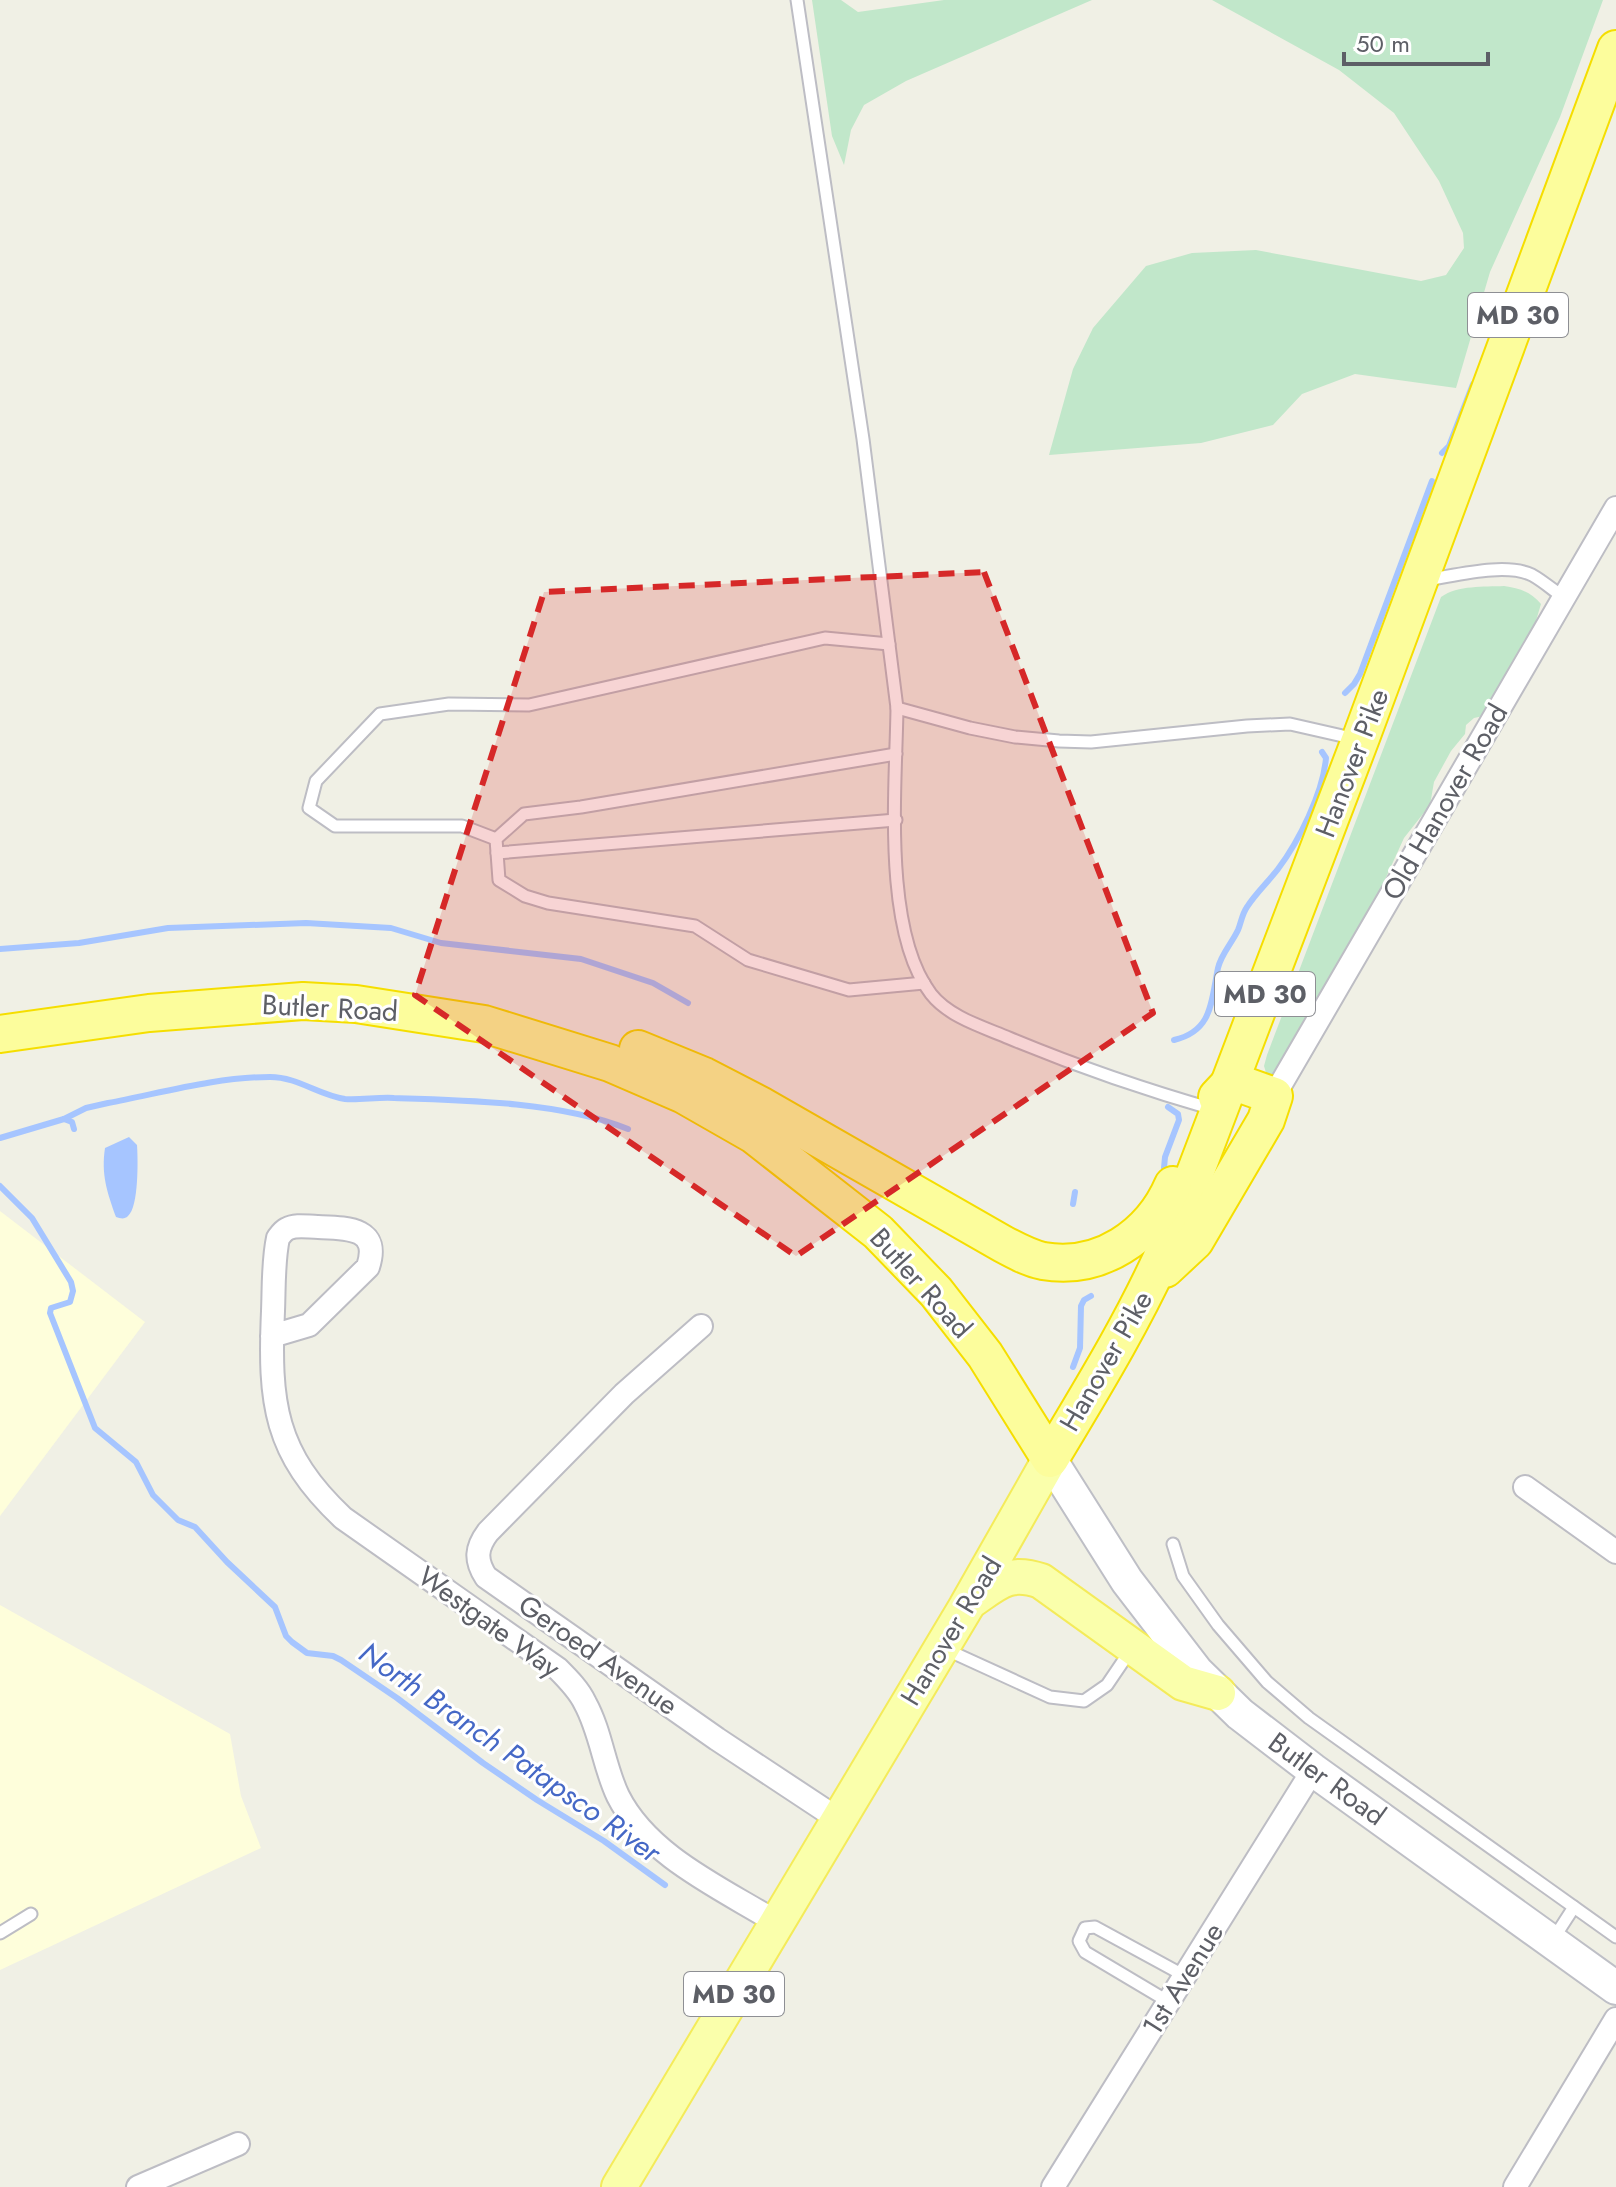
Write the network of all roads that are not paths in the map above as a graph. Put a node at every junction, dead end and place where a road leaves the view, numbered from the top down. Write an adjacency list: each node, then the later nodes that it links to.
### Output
1 (798, 1): 6 (lane)
2 (1616, 49): 4 (highway, Hanover Pike / MD 30)
3 (1616, 508): 5 (street, Old Hanover Road)
4 (1420, 581): 5 (lane); 8 (highway, Hanover Pike / MD 30)
5 (1563, 597): 16 (street, Old Hanover Road)
6 (889, 644): 7 (lane); 11 (lane)
7 (897, 708): 8 (lane); 9 (lane)
8 (1360, 740): 17 (highway, Hanover Pike / MD 30)
9 (896, 754): 10 (lane); 11 (lane)
10 (896, 820): 12 (lane); 13 (lane)
11 (496, 839): 12 (lane)
12 (497, 853): 13 (lane)
13 (924, 983): 17 (lane)
14 (0, 1034): 15 (highway, Butler Road)
15 (546, 1042): 17 (highway); 21 (highway, Butler Road)
16 (1274, 1096): 17 (highway); 18 (highway)
17 (1220, 1100): 18 (highway, Hanover Pike / MD 30)
18 (1151, 1282): 21 (highway, Hanover Pike / MD 30)
19 (701, 1326): 30 (street, Geroed Avenue)
20 (272, 1336): 20 (street, Westgate Way); 33 (street, Westgate Way)
21 (1050, 1459): 25 (main road, Hanover Road / MD 30); 28 (main road, Butler Road)
22 (1525, 1487): 24 (street)
23 (1173, 1544): 31 (lane)
24 (1616, 1552)
25 (969, 1602): 26 (main road, Hanover Road / MD 30); 27 (main road)
26 (942, 1647): 27 (lane); 30 (main road, Hanover Road / MD 30)
27 (1133, 1647): 28 (main road)
28 (1218, 1693): 29 (main road, Butler Road)
29 (1313, 1770): 36 (main road, Butler Road); 37 (street, 1st Avenue)
30 (844, 1810): 33 (main road, MD 30)
31 (1574, 1907): 35 (lane); 36 (lane)
32 (31, 1914): 34 (lane)
33 (776, 1922): 43 (main road, MD 30)
34 (0, 1933)
35 (1616, 1937)
36 (1552, 1941): 38 (main road, Butler Road)
37 (1185, 1976): 39 (street, 1st Avenue); 39 (lane)
38 (1616, 1988)
39 (1169, 2002): 44 (street, 1st Avenue)
40 (1616, 2019): 45 (street)
41 (238, 2144): 42 (street)
42 (138, 2187)
43 (619, 2187)
44 (1053, 2187)
45 (1515, 2187)

